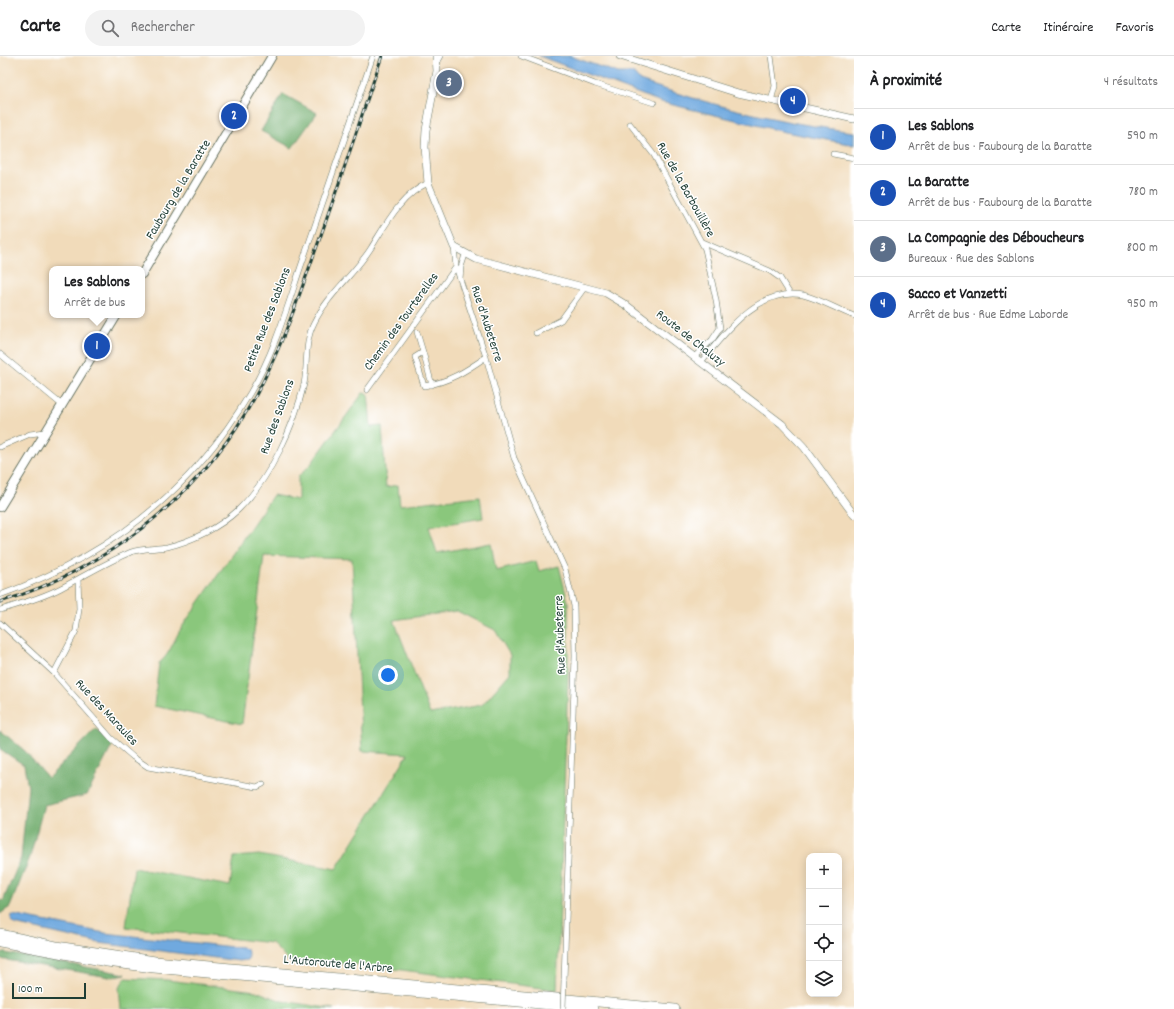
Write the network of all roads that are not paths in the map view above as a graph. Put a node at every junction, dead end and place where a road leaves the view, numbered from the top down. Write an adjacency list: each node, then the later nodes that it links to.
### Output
1 (272, 56): 19 (main road, Faubourg de la Baratte)
2 (373, 56): 40 (street, Petite Rue des Sablons)
3 (442, 56): 7 (street)
4 (521, 56): 9 (street)
5 (620, 56): 8 (street)
6 (771, 56): 8 (street)
7 (437, 59): 14 (street)
8 (771, 100): 10 (street)
9 (654, 103)
10 (854, 119)
11 (630, 124): 15 (street, Rue de la Barbouillère)
12 (833, 154): 13 (street)
13 (854, 158)
14 (428, 183): 16 (street); 39 (street, Rue des Sablons)
15 (702, 242): 22 (street); 29 (street, Rue de la Barbouillère)
16 (454, 247): 17 (street, Route de Chaluzy); 18 (street, Rue d'Aubeterre)
17 (465, 255): 20 (street, Rue d'Aubeterre); 21 (street, Route de Chaluzy)
18 (456, 267): 20 (street, Rue d'Aubeterre); 33 (street, Chemin des Tourterelles)
19 (145, 269)
20 (460, 279): 30 (street, Rue d'Aubeterre)
21 (586, 287): 26 (street); 29 (street, Route de Chaluzy)
22 (790, 294): 23 (street); 31 (street)
23 (854, 316)
24 (115, 318): 34 (main road)
25 (417, 332): 27 (street)
26 (536, 333)
27 (424, 352): 32 (street); 32 (street)
28 (0, 354): 34 (street)
29 (694, 357): 31 (street, Route de Chaluzy)
30 (486, 358): 32 (street); 47 (street, Rue d'Aubeterre, bridge)
31 (701, 362): 38 (street, Route de Chaluzy)
32 (432, 385)
33 (367, 390)
34 (62, 405): 35 (main road)
35 (45, 432): 36 (street); 37 (main road)
36 (0, 447)
37 (0, 507)
38 (854, 516)
39 (78, 579): 41 (street, Rue des Sablons); 43 (street)
40 (0, 595)
41 (0, 610)
42 (0, 623): 43 (street, Rue des Maraules)
43 (54, 673): 44 (street, Rue des Maraules)
44 (262, 784)
45 (0, 934): 49 (highway, L'Autoroute de l'Arbre)
46 (0, 942): 48 (highway, L'Autoroute de l'Arbre)
47 (563, 1009)
48 (593, 1009)
49 (675, 1009)

